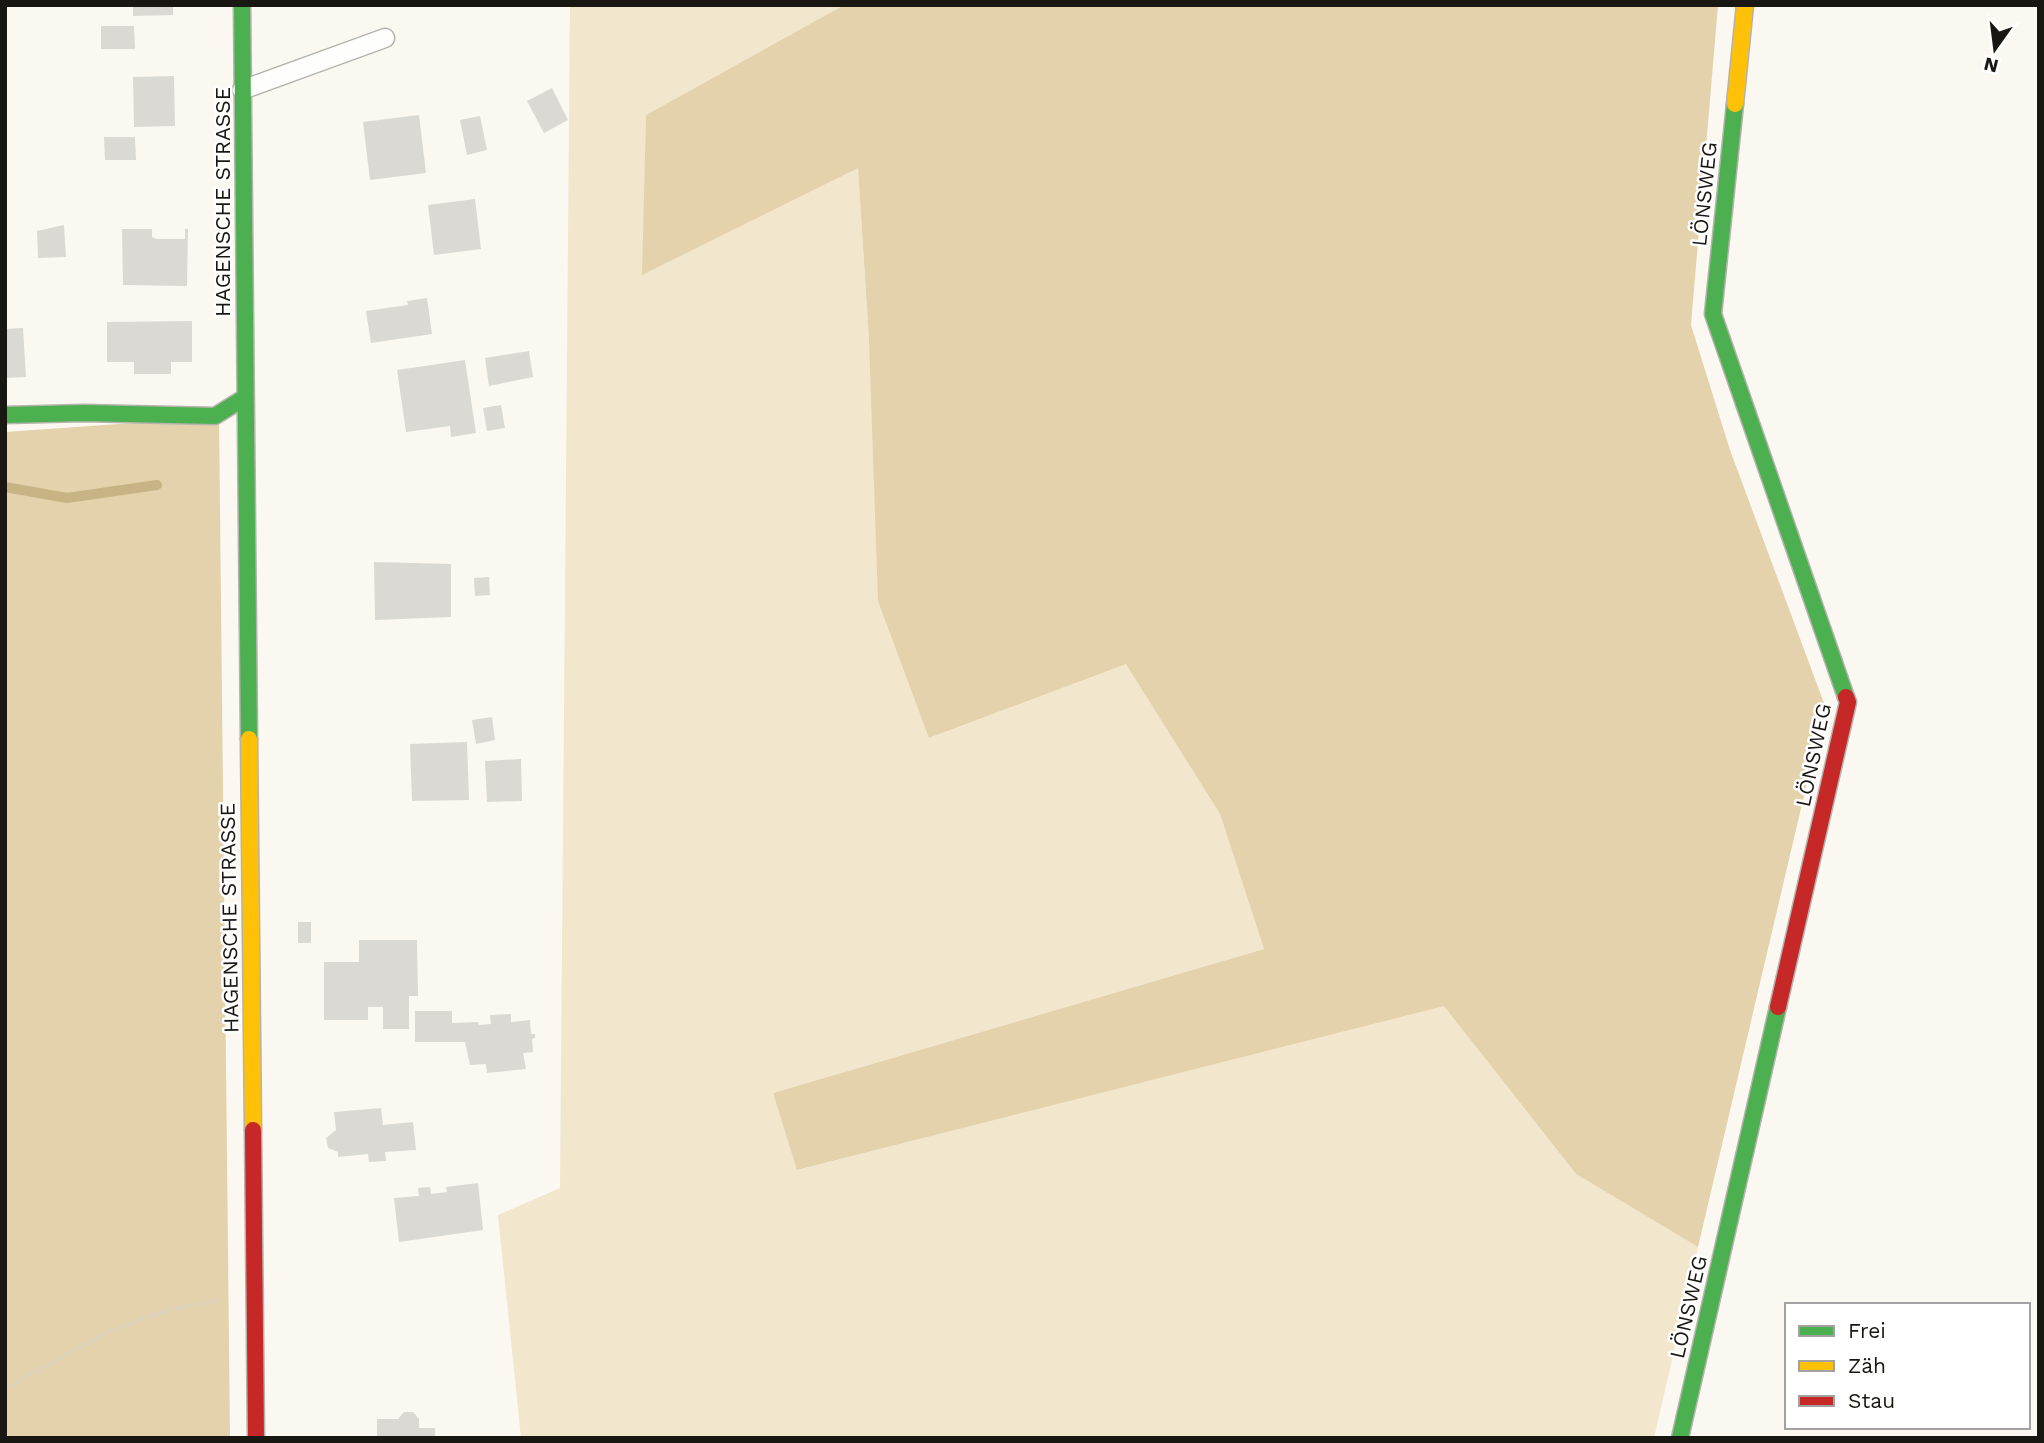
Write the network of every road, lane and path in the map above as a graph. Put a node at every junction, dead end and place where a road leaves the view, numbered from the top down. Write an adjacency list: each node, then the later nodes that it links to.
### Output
1 (242, 5): 4 (street, HAGENSCHE STRASSE)
2 (1745, 5): 10 (street, LÖNSWEG)
3 (386, 38): 4 (lane)
4 (242, 90): 5 (street, HAGENSCHE STRASSE)
5 (244, 398): 6 (street); 7 (street, HAGENSCHE STRASSE)
6 (5, 415)
7 (254, 1296): 8 (path); 9 (street, HAGENSCHE STRASSE)
8 (5, 1390)
9 (256, 1438)
10 (1680, 1438)

